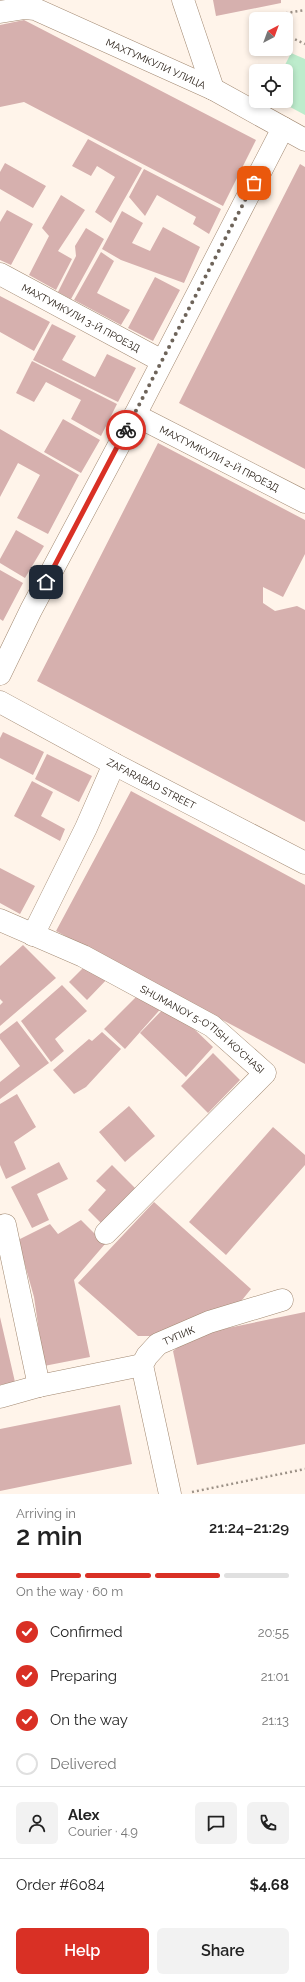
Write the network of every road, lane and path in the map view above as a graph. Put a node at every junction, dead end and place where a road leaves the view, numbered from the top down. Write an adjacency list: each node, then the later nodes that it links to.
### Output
1 (183, 0): 7 (street)
2 (305, 10): 4 (path)
3 (0, 12): 7 (street, МАХТУМКУЛИ УЛИЦА)
4 (293, 12)
5 (293, 38): 6 (path)
6 (305, 44)
7 (213, 89): 8 (street, МАХТУМКУЛИ УЛИЦА)
8 (283, 128): 9 (street, МАХТУМКУЛИ УЛИЦА); 11 (street)
9 (305, 140)
10 (0, 274): 11 (street, МАХТУМКУЛИ 3-Й ПРОЕЗД)
11 (162, 361): 12 (street)
12 (135, 415): 13 (street, МАХТУМКУЛИ 2-Й ПРОЕЗД); 14 (street)
13 (305, 502)
14 (0, 674)
15 (0, 702): 16 (street, ZAFARABAD STREET)
16 (114, 764): 17 (street, ZAFARABAD STREET); 19 (street)
17 (305, 863)
18 (0, 920): 19 (street, SHUMANOY 5-O'TISH KO'CHASI)
19 (33, 935): 21 (street, SHUMANOY 5-O'TISH KO'CHASI)
20 (5, 1225): 24 (street)
21 (106, 1233)
22 (282, 1300): 23 (street, ТУПИК)
23 (142, 1365): 24 (street); 27 (street)
24 (39, 1386): 25 (street)
25 (0, 1397)
26 (305, 1469): 27 (path)
27 (181, 1493)

